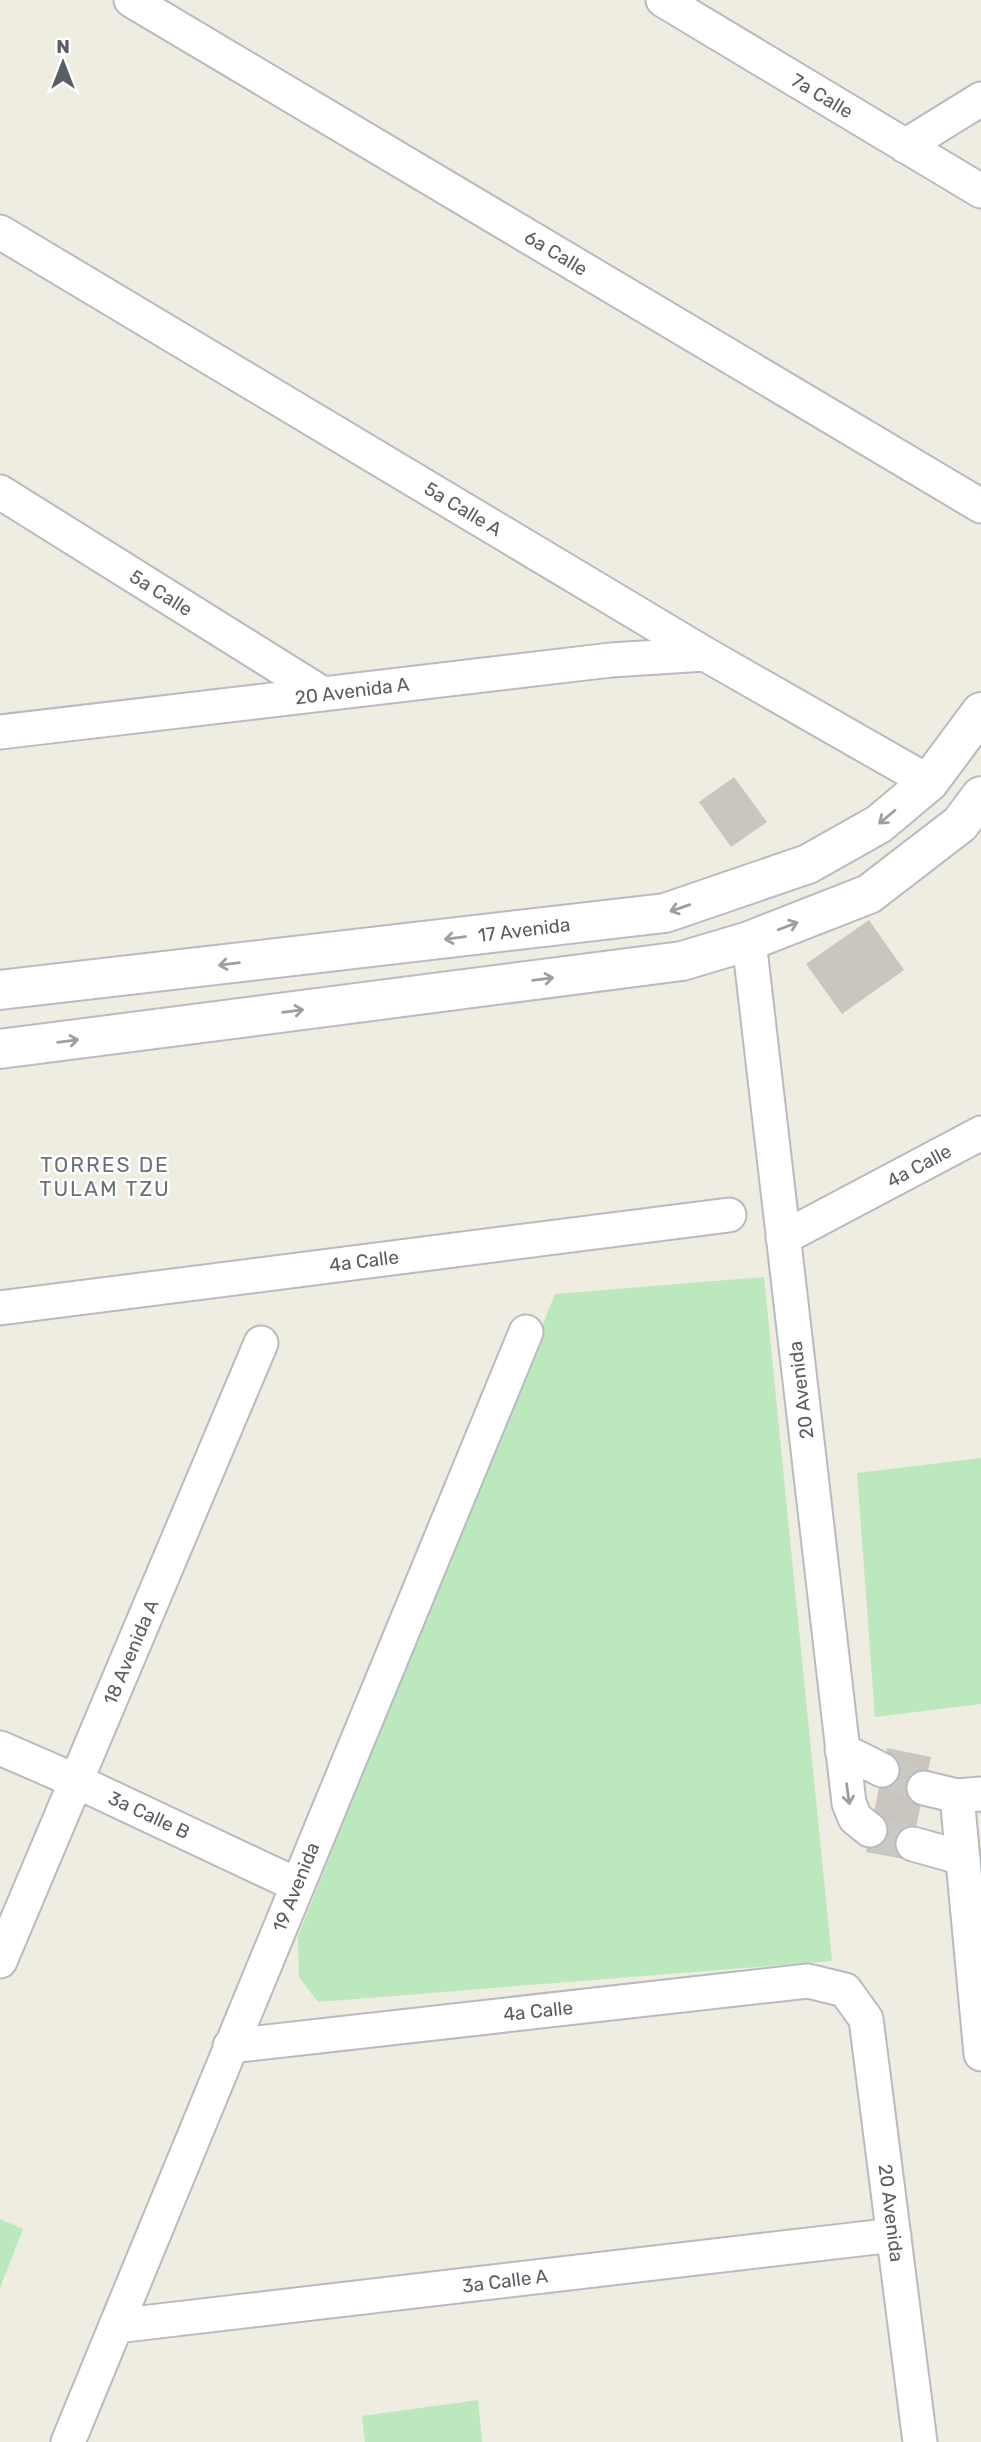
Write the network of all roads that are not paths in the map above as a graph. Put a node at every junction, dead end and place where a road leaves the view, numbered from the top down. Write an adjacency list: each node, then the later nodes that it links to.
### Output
1 (131, 0): 8 (street, 6a Calle)
2 (663, 0): 4 (street, 7a Calle)
3 (981, 99): 4 (street)
4 (905, 146): 5 (street, 7a Calle)
5 (981, 191)
6 (0, 232): 9 (street, 5a Calle A)
7 (0, 492): 10 (street, 5a Calle)
8 (981, 506)
9 (705, 654): 10 (street, 20 Avenida A); 13 (street, 5a Calle A)
10 (323, 694): 12 (street, 20 Avenida A)
11 (981, 712): 13 (main road, 17 Avenida)
12 (0, 732)
13 (929, 782): 16 (main road, 17 Avenida, one-way to 16)
14 (981, 796): 15 (main road, one-way to 14)
15 (749, 941): 17 (main road, one-way to 15); 20 (street, 20 Avenida)
16 (0, 990)
17 (0, 1049)
18 (981, 1133): 20 (street, 4a Calle)
19 (729, 1215): 21 (street, 4a Calle)
20 (783, 1238): 25 (street, 20 Avenida)
21 (0, 1308)
22 (526, 1332): 33 (street, 19 Avenida)
23 (261, 1343): 27 (street, 18 Avenida A)
24 (0, 1748): 27 (street, 3a Calle B)
25 (842, 1750): 26 (street); 30 (street, 20 Avenida, one-way to 30)
26 (882, 1770)
27 (76, 1781): 33 (street, 3a Calle B); 34 (street, 18 Avenida A)
28 (924, 1788): 29 (street)
29 (969, 1795): 32 (street)
30 (870, 1830)
31 (913, 1844): 32 (street)
32 (963, 1858): 36 (street)
33 (296, 1885): 37 (street, 19 Avenida)
34 (0, 1961)
35 (845, 1990): 37 (street, 4a Calle); 39 (street, 20 Avenida)
36 (979, 2015): 38 (street)
37 (230, 2046): 40 (street, 19 Avenida)
38 (981, 2054)
39 (894, 2235): 40 (street, 3a Calle A); 42 (street, 20 Avenida)
40 (116, 2326): 41 (street, 19 Avenida)
41 (68, 2442)
42 (920, 2442)

